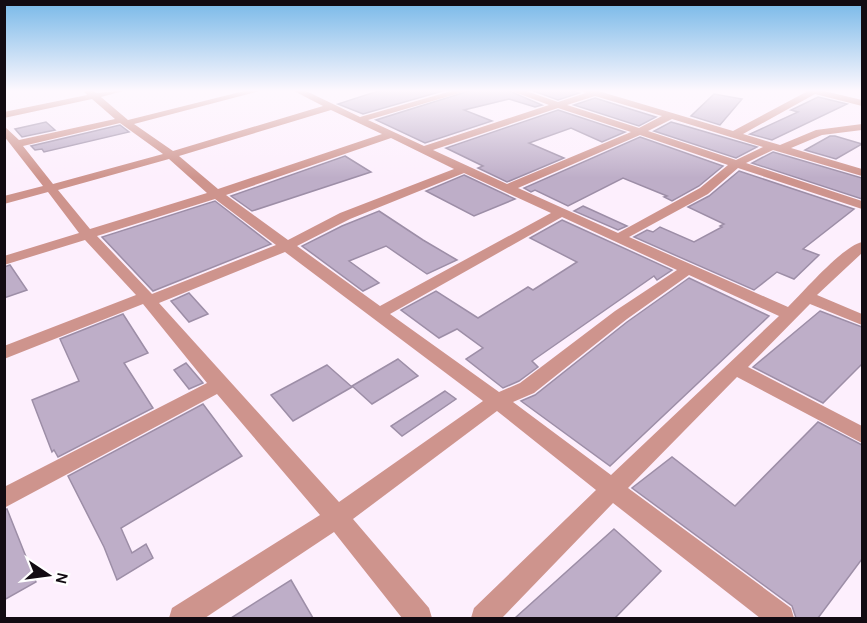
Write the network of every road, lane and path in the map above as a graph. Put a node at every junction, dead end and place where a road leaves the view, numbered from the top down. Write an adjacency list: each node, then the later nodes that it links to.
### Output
1 (121, 119): 11 (street)
2 (136, 119): 11 (street)
3 (291, 119): 20 (street)
4 (362, 119): 10 (street)
5 (519, 119): 19 (street)
6 (600, 119): 14 (street)
7 (663, 119): 14 (street)
8 (686, 119): 15 (street)
9 (762, 119): 15 (street)
10 (359, 120): 16 (street)
11 (124, 122): 18 (street); 20 (street)
12 (862, 127): 17 (street)
13 (4, 129): 18 (street)
14 (638, 131): 21 (street); 25 (street)
15 (735, 134): 17 (street)
16 (391, 135): 19 (street); 26 (street)
17 (779, 147): 21 (street); 23 (street)
18 (14, 148): 24 (street)
19 (424, 150): 22 (street)
20 (171, 155): 24 (street); 26 (street)
21 (736, 164): 28 (street); 31 (street)
22 (464, 169): 25 (street); 32 (street)
23 (862, 173)
24 (52, 188): 27 (street); 30 (street)
25 (508, 188): 29 (street)
26 (216, 193): 30 (street); 32 (street)
27 (4, 200)
28 (862, 205)
29 (562, 212): 31 (street); 38 (street)
30 (87, 234): 34 (street); 37 (street)
31 (618, 238): 35 (street)
32 (289, 245): 37 (street); 38 (street)
33 (862, 246): 36 (street)
34 (4, 261)
35 (688, 269): 39 (street); 44 (street)
36 (808, 297): 39 (street); 40 (street)
37 (148, 299): 41 (street); 43 (street)
38 (378, 314): 44 (street)
39 (791, 315): 42 (street)
40 (862, 320)
41 (4, 353)
42 (735, 368): 45 (street); 46 (street)
43 (221, 384): 47 (street); 48 (street)
44 (497, 401): 46 (street); 48 (street)
45 (862, 435)
46 (610, 489): 51 (street); 52 (street)
47 (4, 498)
48 (337, 517): 49 (street); 50 (street)
49 (182, 618)
50 (419, 618)
51 (484, 618)
52 (781, 618)

